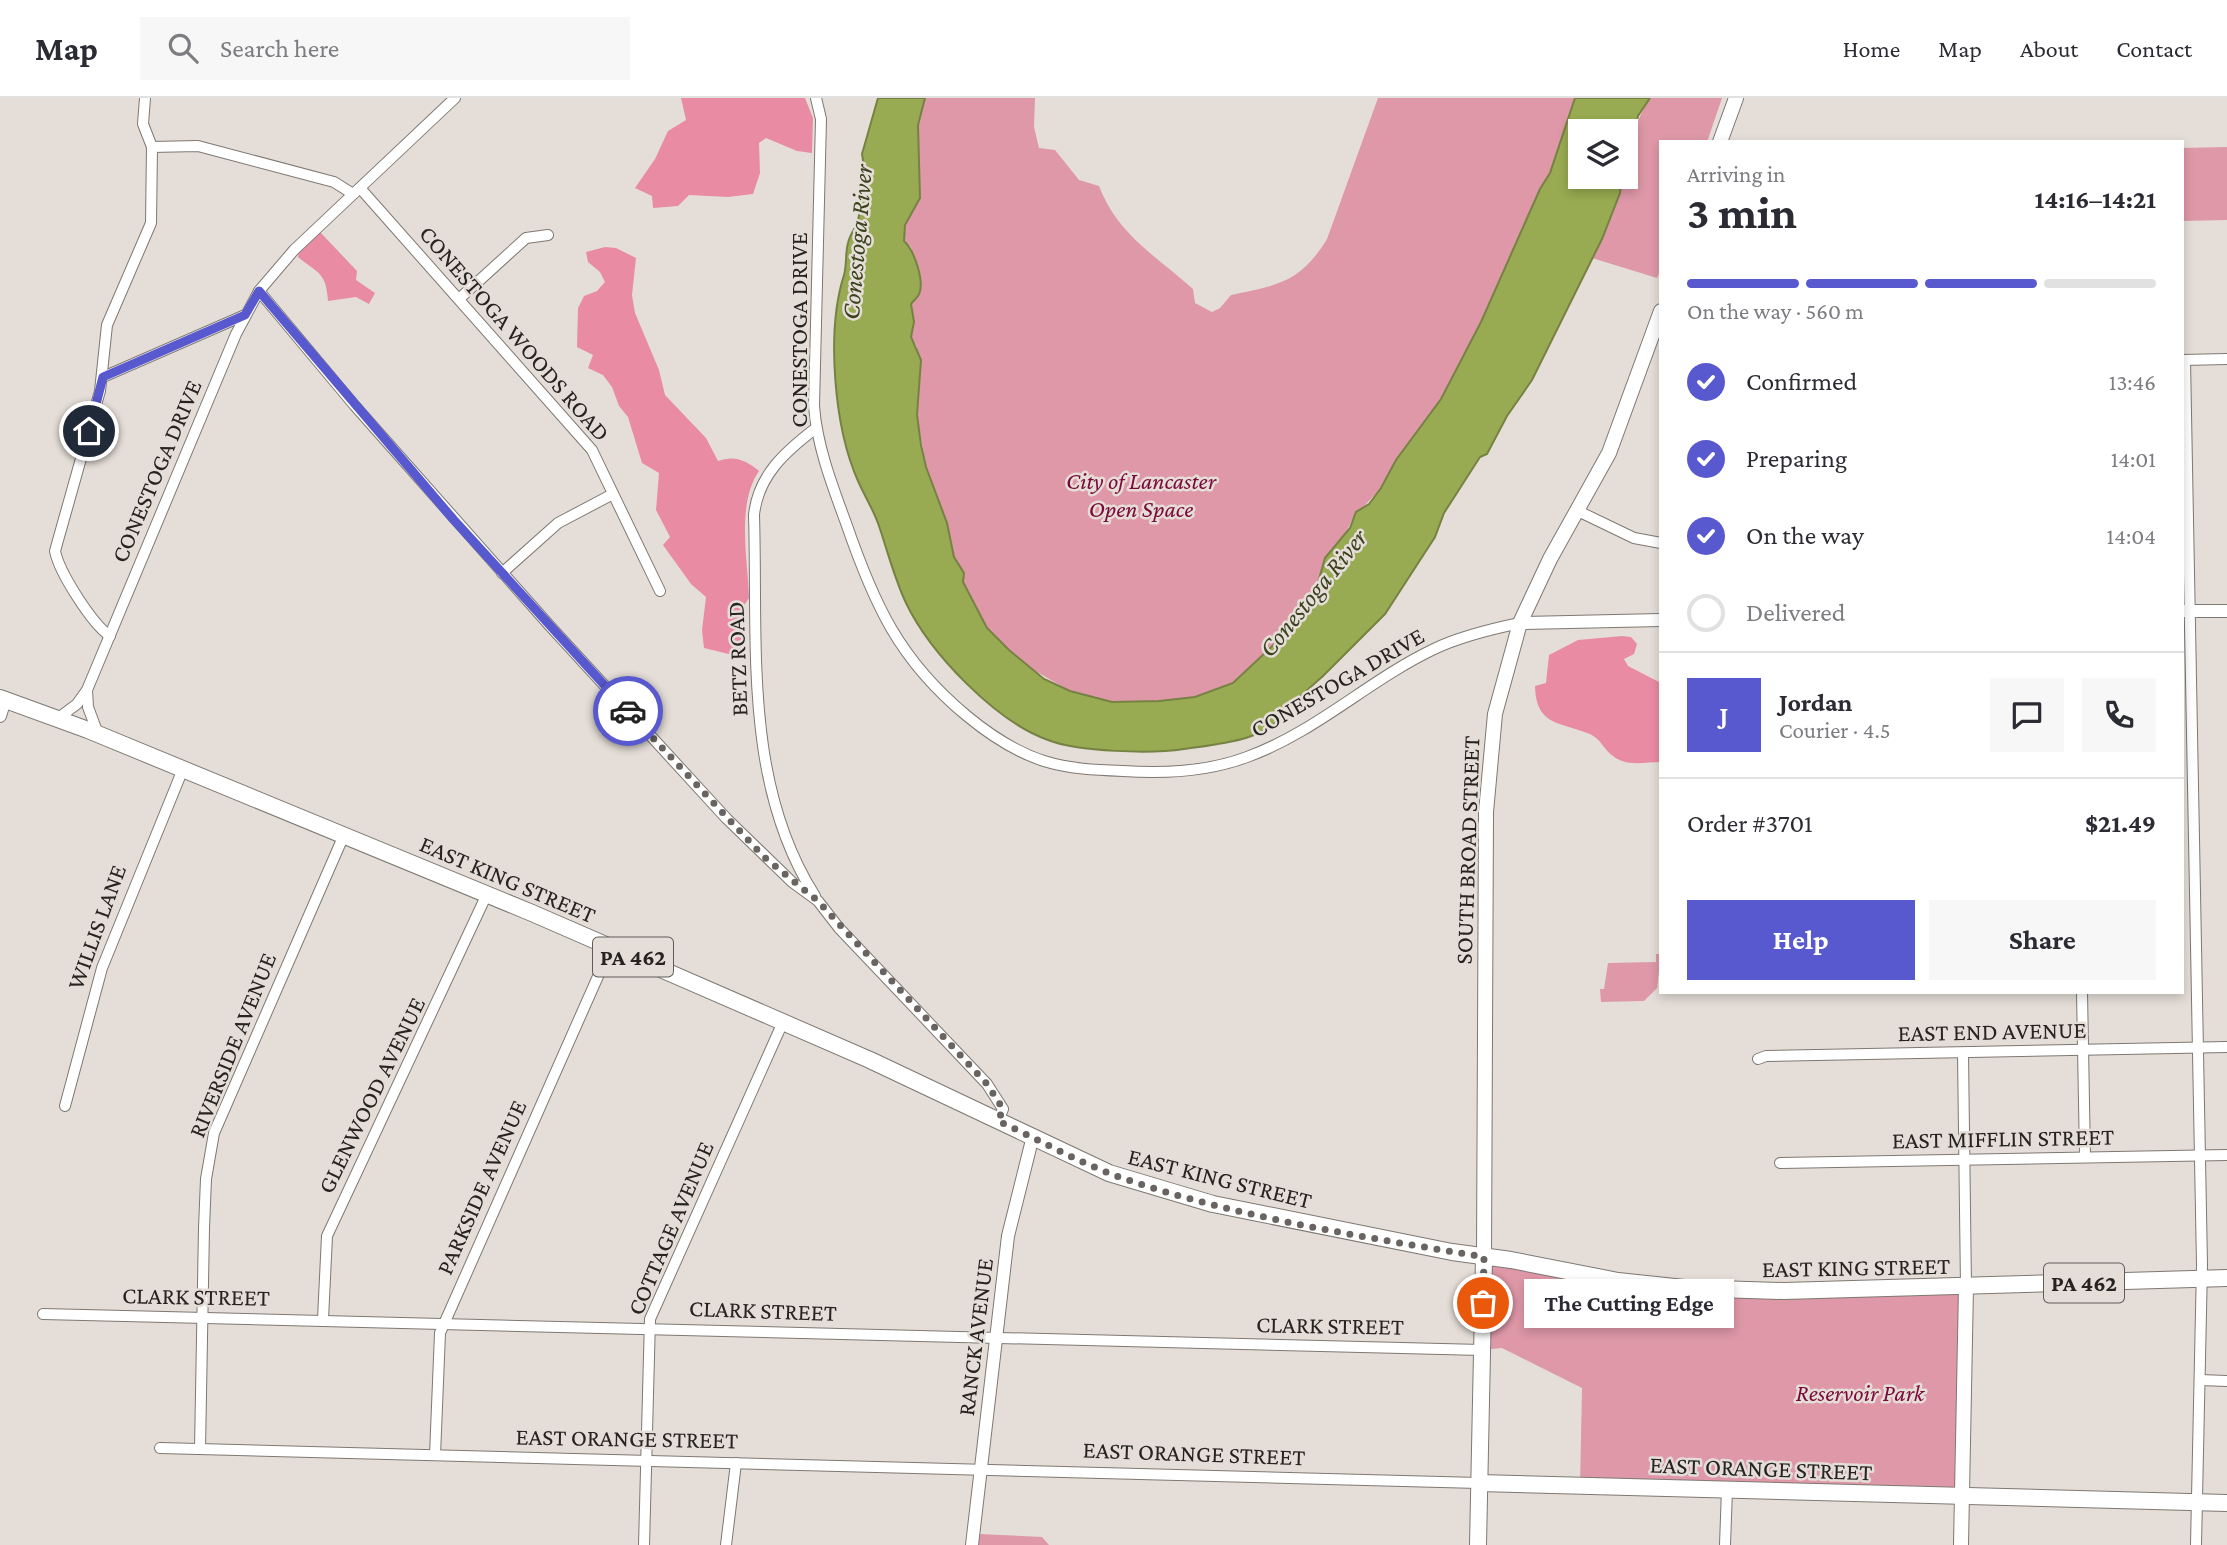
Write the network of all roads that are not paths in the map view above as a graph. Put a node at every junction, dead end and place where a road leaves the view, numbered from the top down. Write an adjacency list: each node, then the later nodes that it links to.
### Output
1 (145, 98): 6 (street)
2 (455, 98): 7 (street, CONESTOGA DRIVE)
3 (816, 98): 16 (street, CONESTOGA DRIVE)
4 (1736, 98): 5 (main road)
5 (1721, 140)
6 (152, 147): 7 (street, CONESTOGA WOODS ROAD); 15 (street)
7 (356, 191): 9 (street, CONESTOGA DRIVE); 10 (street, CONESTOGA WOODS ROAD)
8 (548, 235): 10 (street)
9 (259, 291): 11 (street, CONESTOGA DRIVE); 20 (street)
10 (460, 298): 17 (street, CONESTOGA WOODS ROAD)
11 (245, 315): 15 (street); 26 (street, CONESTOGA DRIVE)
12 (1659, 317): 18 (main road, SOUTH BROAD STREET)
13 (2227, 359): 14 (street)
14 (2184, 360): 22 (street)
15 (103, 377): 26 (street)
16 (816, 428): 25 (street, CONESTOGA DRIVE); 35 (street, BETZ ROAD)
17 (613, 494): 20 (street); 21 (street, CONESTOGA WOODS ROAD)
18 (1578, 511): 19 (street); 25 (main road, SOUTH BROAD STREET)
19 (1659, 542)
20 (502, 573): 35 (street)
21 (660, 591)
22 (2186, 611): 23 (street); 39 (street)
23 (2227, 611)
24 (1659, 620): 25 (street)
25 (1520, 623): 52 (main road, SOUTH BROAD STREET)
26 (110, 636): 27 (street, CONESTOGA DRIVE)
27 (87, 690): 30 (street, CONESTOGA DRIVE); 31 (street)
28 (3, 699): 29 (street); 30 (main road, EAST KING STREET / PA 462)
29 (0, 716)
30 (57, 719): 31 (main road, EAST KING STREET / PA 462)
31 (98, 734): 32 (main road, EAST KING STREET / PA 462)
32 (183, 769): 33 (main road, EAST KING STREET / PA 462); 44 (street, WILLIS LANE)
33 (344, 835): 34 (main road, EAST KING STREET / PA 462); 57 (street, RIVERSIDE AVENUE)
34 (487, 894): 36 (main road, EAST KING STREET / PA 462); 58 (street, GLENWOOD AVENUE)
35 (818, 901): 45 (street)
36 (611, 947): 38 (main road, EAST KING STREET / PA 462); 59 (street, PARKSIDE AVENUE)
37 (2082, 994): 41 (street)
38 (783, 1021): 45 (main road, EAST KING STREET / PA 462); 60 (street, COTTAGE AVENUE)
39 (2198, 1048): 40 (street, EAST END AVENUE); 41 (street, EAST END AVENUE); 47 (street)
40 (2227, 1048)
41 (2083, 1050): 42 (street, EAST END AVENUE); 49 (street)
42 (1963, 1053): 43 (street, EAST END AVENUE); 50 (street)
43 (1758, 1059)
44 (65, 1106)
45 (998, 1121): 46 (main road, EAST KING STREET / PA 462)
46 (1033, 1136): 52 (main road, EAST KING STREET / PA 462); 61 (street, RANCK AVENUE)
47 (2200, 1155): 48 (street, EAST MIFFLIN STREET); 49 (street, EAST MIFFLIN STREET); 54 (street)
48 (2227, 1155)
49 (2085, 1157): 50 (street, EAST MIFFLIN STREET)
50 (1965, 1160): 51 (street, EAST MIFFLIN STREET); 55 (street)
51 (1780, 1163)
52 (1484, 1257): 55 (main road, EAST KING STREET / PA 462); 62 (main road)
53 (2227, 1278): 54 (main road, EAST KING STREET / PA 462)
54 (2202, 1279): 55 (main road, EAST KING STREET / PA 462); 63 (street)
55 (1966, 1287): 73 (main road)
56 (43, 1314): 57 (street, CLARK STREET)
57 (202, 1317): 58 (street, CLARK STREET); 66 (street, RIVERSIDE AVENUE)
58 (323, 1319): 59 (street, CLARK STREET)
59 (444, 1323): 60 (street, CLARK STREET); 67 (street, PARKSIDE AVENUE)
60 (650, 1328): 61 (street, CLARK STREET); 68 (street, COTTAGE AVENUE)
61 (996, 1337): 62 (street, CLARK STREET); 70 (street, RANCK AVENUE)
62 (1482, 1350): 71 (main road)
63 (2200, 1380): 64 (street); 74 (street)
64 (2227, 1381)
65 (160, 1448): 66 (street, EAST ORANGE STREET)
66 (200, 1449): 67 (street, EAST ORANGE STREET)
67 (435, 1455): 68 (street, EAST ORANGE STREET)
68 (646, 1461): 69 (street, EAST ORANGE STREET); 76 (street, COTTAGE AVENUE)
69 (736, 1463): 70 (street, EAST ORANGE STREET); 77 (street)
70 (981, 1470): 71 (street, EAST ORANGE STREET); 78 (street, RANCK AVENUE)
71 (1479, 1483): 72 (main road, EAST ORANGE STREET); 79 (main road)
72 (1727, 1489): 73 (main road, EAST ORANGE STREET); 80 (street)
73 (1962, 1496): 74 (main road, EAST ORANGE STREET); 81 (main road)
74 (2197, 1502): 75 (main road, EAST ORANGE STREET); 82 (street)
75 (2227, 1503)
76 (644, 1545)
77 (726, 1545)
78 (972, 1545)
79 (1478, 1545)
80 (1726, 1545)
81 (1961, 1545)
82 (2196, 1545)

